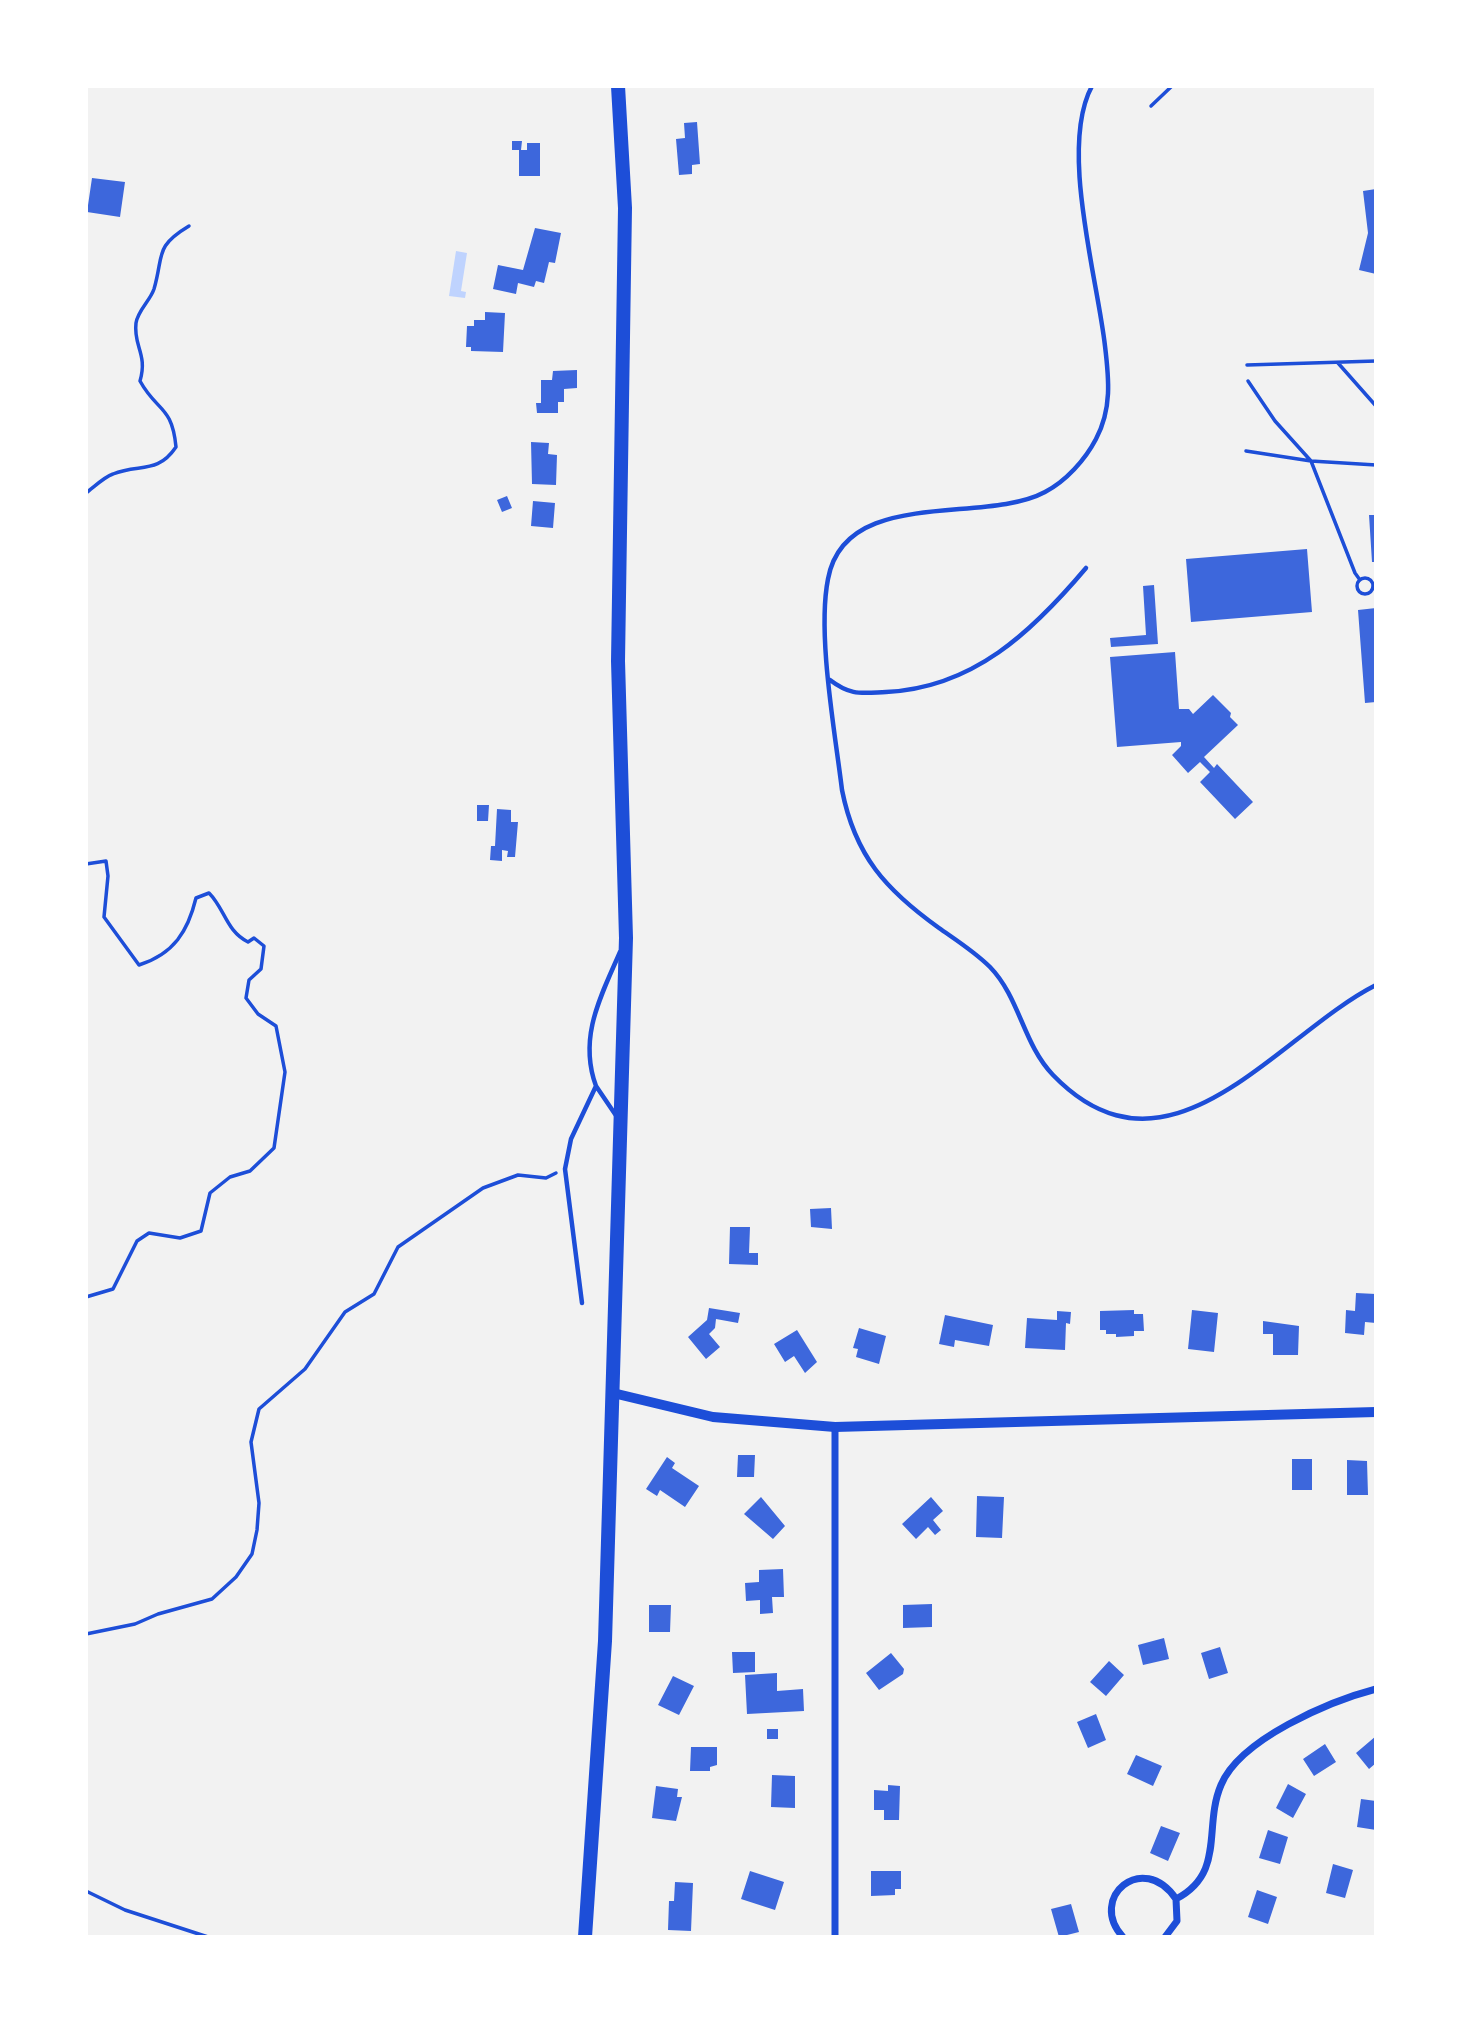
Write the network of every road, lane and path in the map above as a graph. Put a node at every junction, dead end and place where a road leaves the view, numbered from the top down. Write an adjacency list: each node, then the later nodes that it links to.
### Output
1 (618, 86): 19 (highway)
2 (1092, 86): 17 (lane)
3 (1172, 86): 4 (path)
4 (1151, 106)
5 (189, 226): 14 (path)
6 (1376, 361): 7 (path)
7 (1338, 363): 8 (path); 10 (path)
8 (1247, 365)
9 (1248, 381): 12 (path)
10 (1376, 406)
11 (1246, 451): 12 (path)
12 (1311, 461): 13 (path); 16 (path)
13 (1376, 465)
14 (86, 493)
15 (1086, 568): 17 (lane)
16 (1360, 580): 16 (path)
17 (830, 680): 20 (lane)
18 (86, 864): 24 (path)
19 (626, 938): 21 (lane); 22 (highway)
20 (1376, 985)
21 (596, 1086): 22 (lane); 23 (lane)
22 (621, 1123): 26 (highway)
23 (565, 1169): 25 (lane); 29 (path)
24 (86, 1297)
25 (582, 1303)
26 (613, 1393): 28 (street); 34 (highway)
27 (1376, 1412): 28 (street)
28 (835, 1427): 35 (street)
29 (86, 1634)
30 (1376, 1689): 32 (street)
31 (86, 1891): 33 (path)
32 (1176, 1899): 36 (street); 37 (street)
33 (208, 1937)
34 (584, 1937)
35 (835, 1937)
36 (1123, 1937)
37 (1165, 1937)

